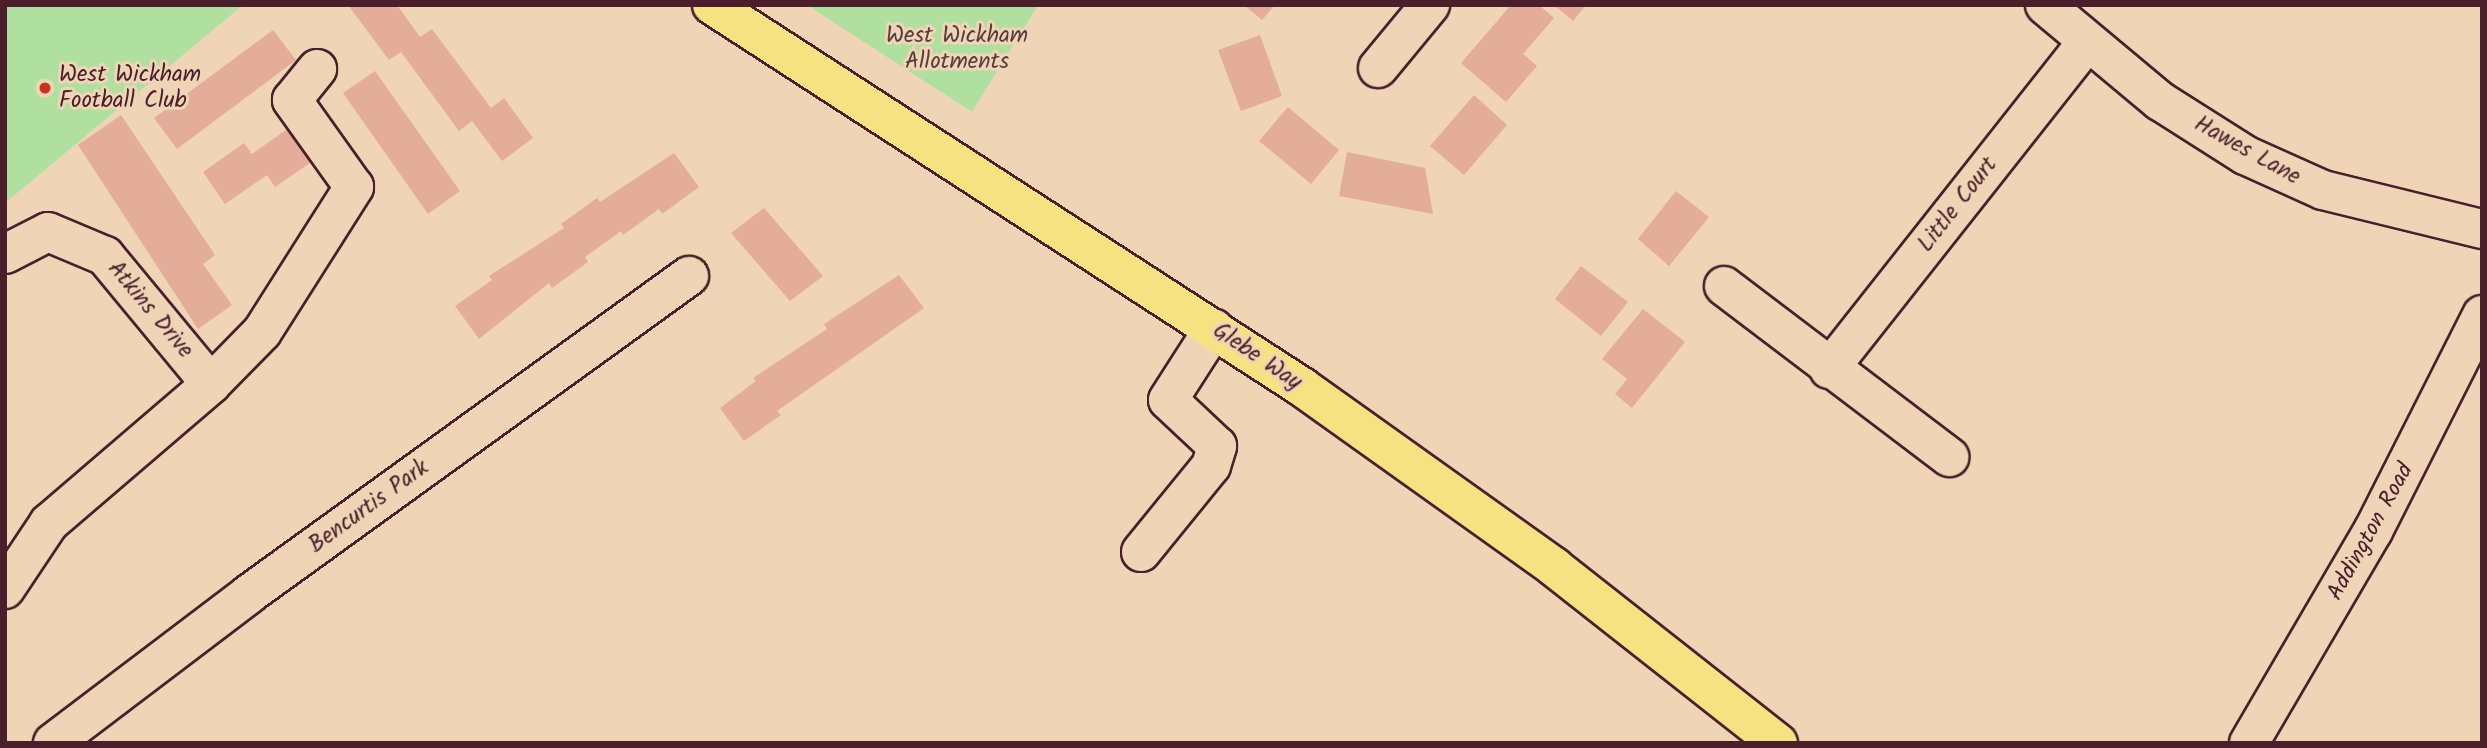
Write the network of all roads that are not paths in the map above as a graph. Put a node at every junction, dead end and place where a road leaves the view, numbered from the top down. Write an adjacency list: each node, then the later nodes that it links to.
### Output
1 (712, 5): 12 (highway, Glebe Way)
2 (1430, 5): 5 (street)
3 (2045, 5): 4 (street, Hawes Lane)
4 (2087, 42): 7 (street, Hawes Lane); 13 (street, Little Court)
5 (1378, 68)
6 (317, 69): 14 (street)
7 (2482, 229)
8 (5, 254): 14 (street, Atkins Drive)
9 (689, 276): 18 (street, Bencurtis Park)
10 (1724, 286): 13 (street)
11 (2482, 315): 20 (street, Addington Road)
12 (1214, 328): 16 (street); 19 (highway, Glebe Way)
13 (1829, 369): 15 (street)
14 (211, 384): 17 (street)
15 (1949, 457)
16 (1141, 552)
17 (5, 589)
18 (53, 743)
19 (1778, 743)
20 (2249, 743)

